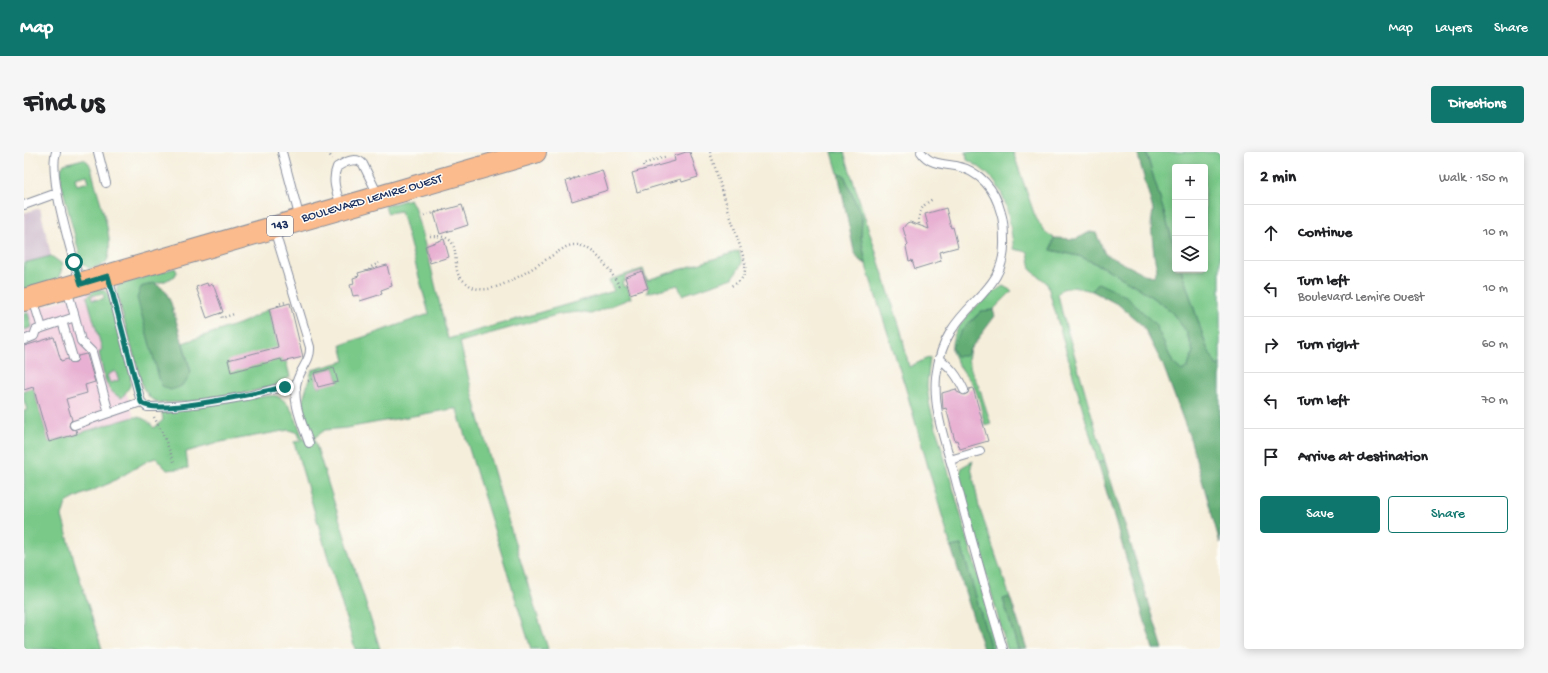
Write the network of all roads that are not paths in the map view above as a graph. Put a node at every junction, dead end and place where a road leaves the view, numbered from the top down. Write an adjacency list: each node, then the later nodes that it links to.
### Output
1 (56, 152): 7 (lane)
2 (98, 152): 6 (lane)
3 (282, 152): 11 (lane)
4 (921, 152): 21 (lane)
5 (529, 153): 8 (main road, BOULEVARD LEMIRE OUEST / 143)
6 (106, 183)
7 (57, 193): 9 (lane); 14 (lane)
8 (379, 197): 10 (main road, BOULEVARD LEMIRE OUEST / 143); 10 (lane)
9 (24, 205)
10 (342, 208): 11 (main road, BOULEVARD LEMIRE OUEST / 143)
11 (300, 220): 12 (main road, BOULEVARD LEMIRE OUEST / 143)
12 (274, 228): 13 (main road, BOULEVARD LEMIRE OUEST / 143); 22 (lane)
13 (108, 276): 14 (main road, BOULEVARD LEMIRE OUEST / 143); 24 (lane)
14 (74, 286): 15 (main road, BOULEVARD LEMIRE OUEST / 143); 16 (lane)
15 (29, 299): 18 (lane)
16 (75, 317): 17 (lane); 25 (lane)
17 (62, 321): 18 (lane); 20 (lane)
18 (42, 328): 19 (lane)
19 (24, 340)
20 (73, 358)
21 (939, 358): 23 (lane); 29 (lane)
22 (296, 389): 24 (lane); 27 (lane)
23 (964, 390)
24 (141, 402): 25 (lane)
25 (108, 413): 26 (lane)
26 (74, 424)
27 (309, 444)
28 (980, 451): 29 (lane)
29 (950, 460): 30 (lane)
30 (1003, 649)

